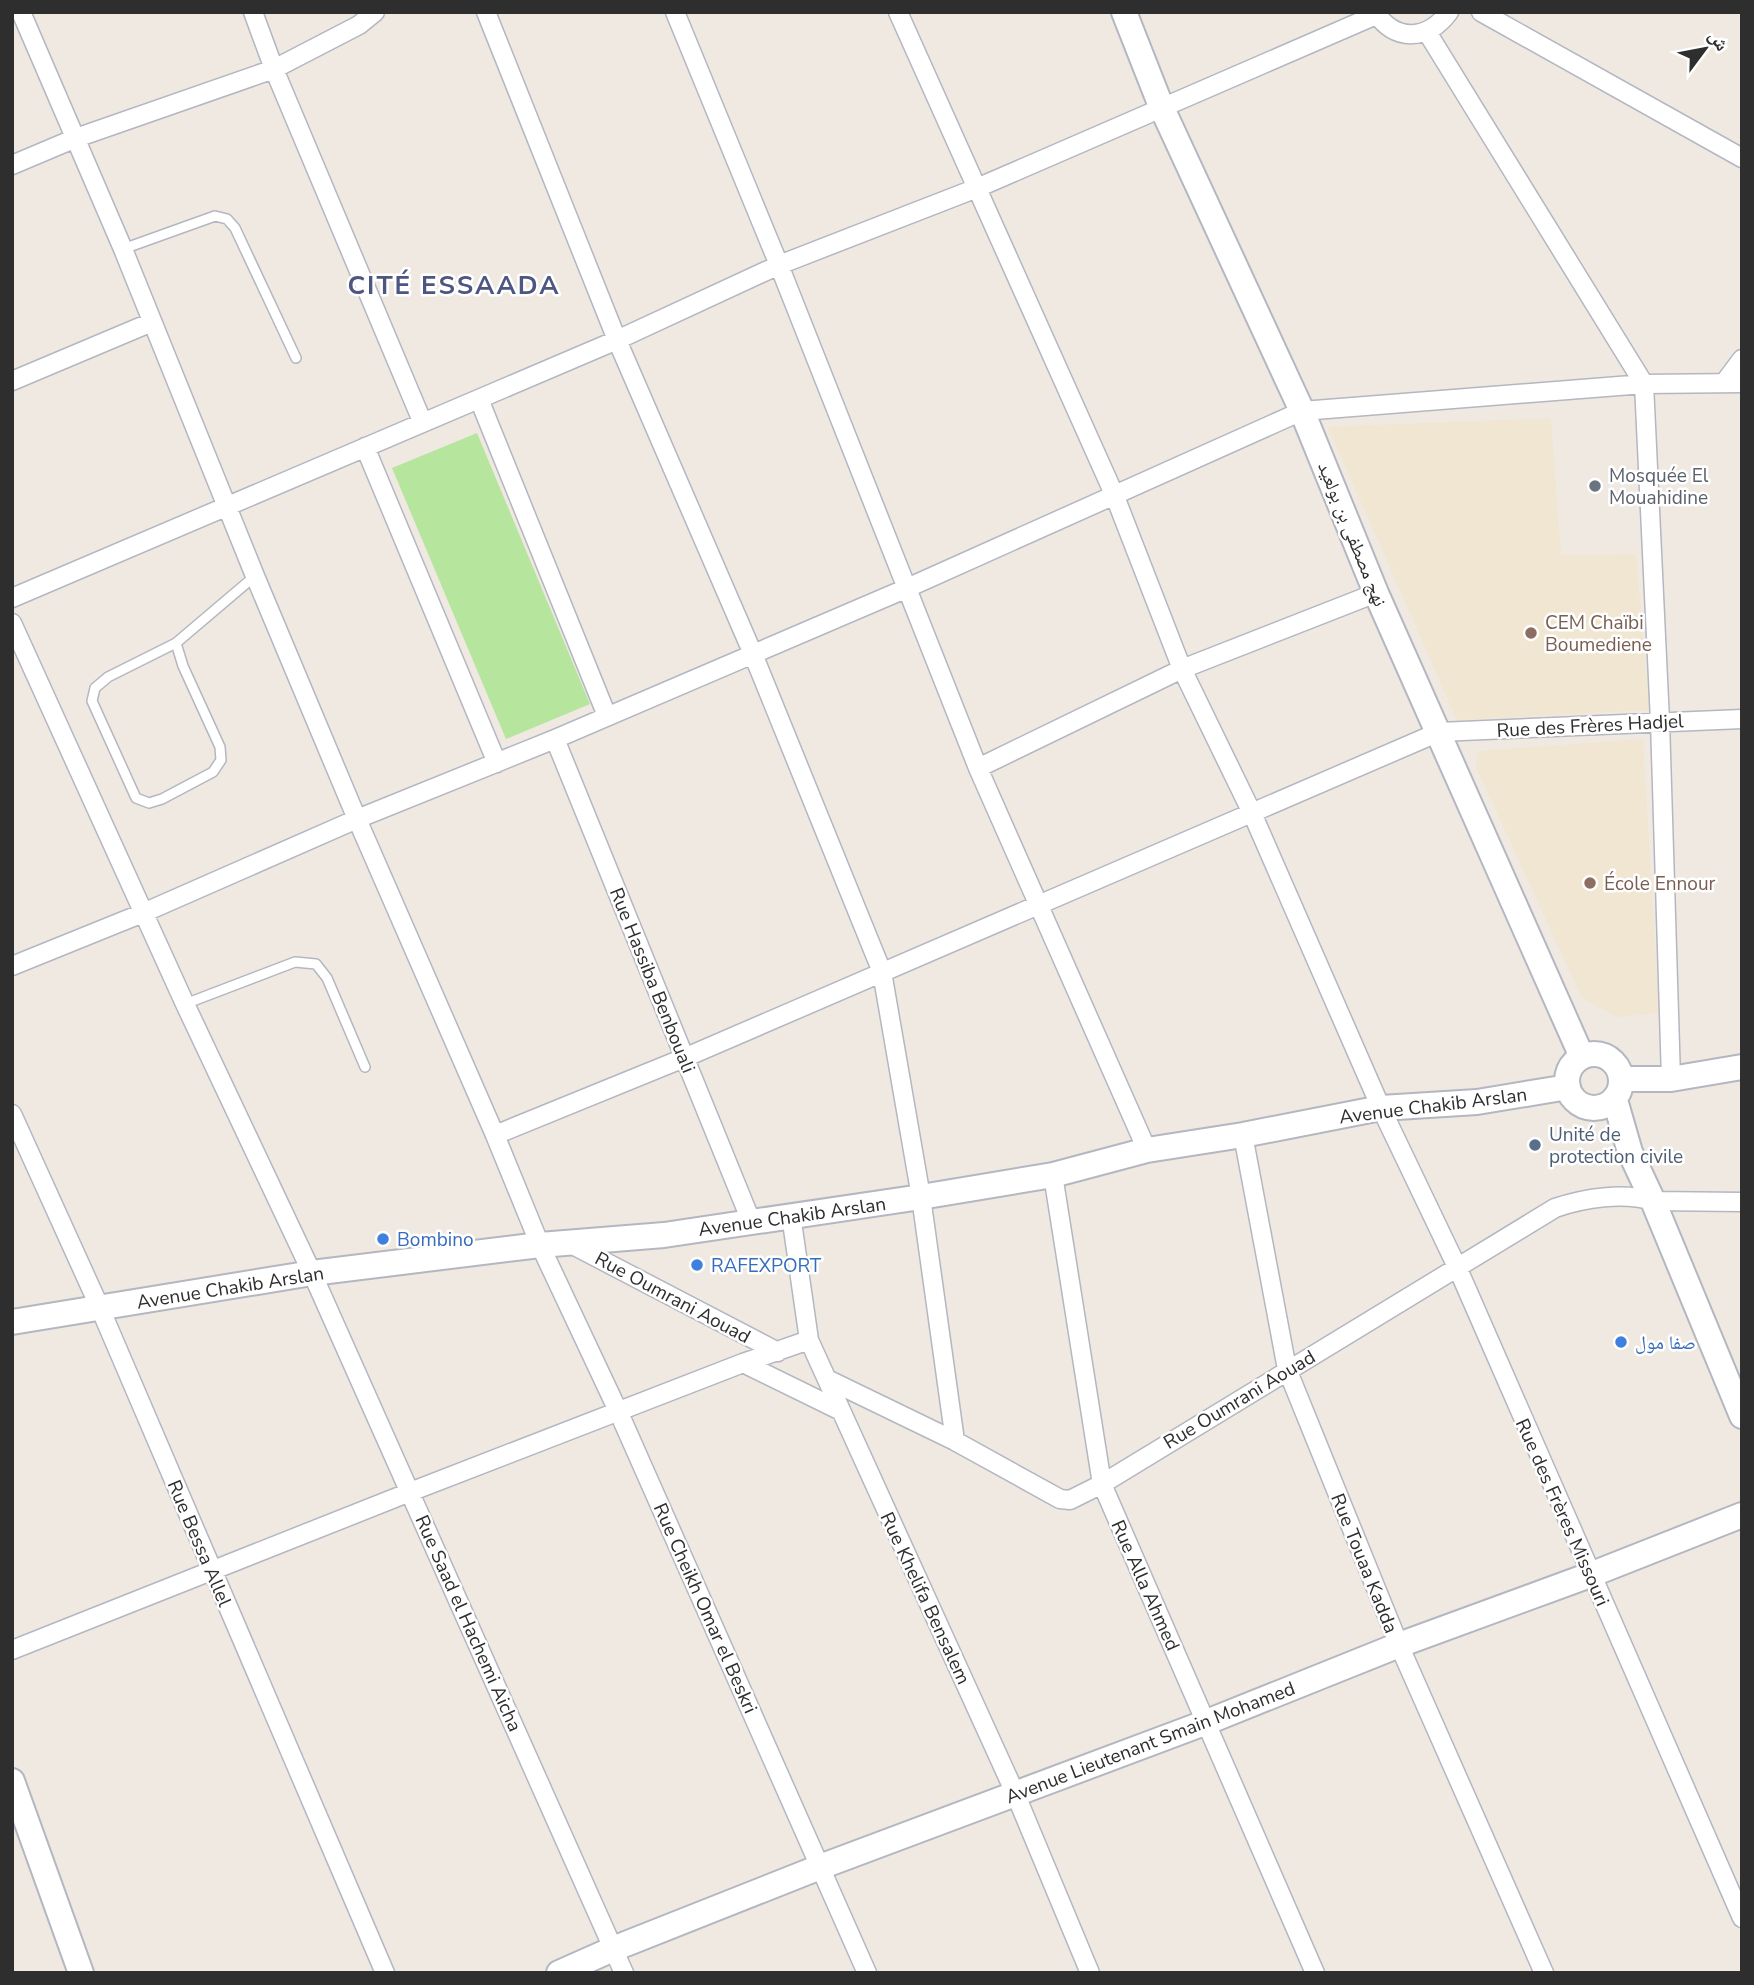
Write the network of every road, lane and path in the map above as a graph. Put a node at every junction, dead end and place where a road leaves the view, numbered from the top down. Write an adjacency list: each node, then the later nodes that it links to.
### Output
1 (21, 12): 14 (street, Rue Cheikh Omar el Beskri)
2 (253, 12): 12 (street)
3 (375, 12): 12 (street)
4 (486, 12): 21 (street)
5 (675, 12): 19 (street)
6 (898, 12): 17 (street, Rue des Frères Missouri)
7 (1124, 12): 13 (main road, نهج مصطفى بن بولعيد)
8 (1449, 12): 11 (street)
9 (1481, 12): 15 (street)
10 (1379, 17): 11 (street); 13 (street)
11 (1427, 32): 26 (street)
12 (274, 69): 14 (street); 29 (street)
13 (1161, 106): 17 (street); 28 (main road, نهج مصطفى بن بولعيد)
14 (76, 138): 16 (street); 18 (street, Rue Cheikh Omar el Beskri)
15 (1742, 158)
16 (12, 165)
17 (977, 188): 19 (street); 31 (street, Rue des Frères Missouri)
18 (123, 248): 20 (street, Rue Cheikh Omar el Beskri); 22 (lane)
19 (779, 265): 21 (street); 34 (street)
20 (152, 322): 24 (street); 32 (street, Rue Cheikh Omar el Beskri)
21 (617, 340): 27 (street); 39 (street)
22 (296, 358)
23 (1742, 359): 25 (street)
24 (12, 381)
25 (1733, 383): 26 (street)
26 (1644, 384): 28 (street); 43 (street)
27 (479, 398): 29 (street); 41 (street)
28 (1303, 411): 31 (street); 35 (main road, نهج مصطفى بن بولعيد)
29 (422, 421): 30 (street)
30 (366, 446): 32 (street); 46 (street)
31 (1114, 494): 34 (street); 40 (street, Rue des Frères Missouri)
32 (228, 506): 33 (street, Rue Cheikh Omar el Beskri); 36 (street)
33 (255, 576): 38 (lane); 49 (street, Rue Cheikh Omar el Beskri)
34 (905, 589): 39 (street); 47 (street)
35 (1377, 593): 40 (street); 44 (main road, نهج مصطفى بن بولعيد)
36 (12, 598)
37 (12, 623): 51 (street, Rue Saad el Hachemi Aicha)
38 (176, 643): 38 (lane)
39 (753, 654): 41 (street); 53 (street)
40 (1182, 668): 47 (street); 48 (street, Rue des Frères Missouri)
41 (607, 716): 45 (street)
42 (1742, 719): 43 (street, Rue des Frères Hadjel)
43 (1660, 721): 44 (street, Rue des Frères Hadjel); 59 (street)
44 (1439, 732): 48 (street); 55 (main road, نهج مصطفى بن بولعيد)
45 (555, 739): 46 (street); 56 (street, Rue Hassiba Benbouali)
46 (497, 763): 49 (street)
47 (978, 768): 50 (street)
48 (1252, 813): 50 (street); 62 (street, Rue des Frères Missouri)
49 (357, 819): 51 (street); 65 (street, Rue Cheikh Omar el Beskri)
50 (1040, 904): 53 (street); 67 (street)
51 (143, 913): 52 (street); 54 (street, Rue Saad el Hachemi Aicha)
52 (12, 966)
53 (882, 972): 56 (street); 70 (street)
54 (185, 1004): 57 (lane); 78 (street, Rue Saad el Hachemi Aicha)
55 (1582, 1057): 60 (main road); 61 (main road)
56 (684, 1058): 65 (street); 74 (street, Rue Hassiba Benbouali)
57 (365, 1067)
58 (1742, 1067): 59 (main road)
59 (1671, 1079): 61 (main road)
60 (1567, 1087): 62 (main road, Avenue Chakib Arslan); 63 (main road)
61 (1618, 1089): 63 (main road); 68 (main road)
62 (1381, 1108): 66 (main road, Avenue Chakib Arslan); 77 (street, Rue des Frères Missouri)
63 (1591, 1109): 68 (main road)
64 (12, 1114): 79 (street, Rue Bessa Allel)
65 (495, 1135): 76 (street, Rue Cheikh Omar el Beskri)
66 (1243, 1135): 67 (main road, Avenue Chakib Arslan); 84 (street, Rue Touaa Kadda)
67 (1147, 1150): 69 (main road, Avenue Chakib Arslan)
68 (1630, 1152): 71 (main road)
69 (1054, 1175): 70 (main road, Avenue Chakib Arslan); 91 (street, Rue Alla Ahmed)
70 (921, 1196): 73 (main road, Avenue Chakib Arslan); 90 (street)
71 (1653, 1201): 72 (street, Rue Oumrani Aouad); 77 (street, Rue Oumrani Aouad); 85 (main road)
72 (1742, 1202)
73 (790, 1216): 74 (main road, Avenue Chakib Arslan); 81 (street, Rue Khelifa Bensalem)
74 (751, 1221): 75 (main road, Avenue Chakib Arslan)
75 (569, 1243): 76 (main road, Avenue Chakib Arslan); 82 (street, Rue Oumrani Aouad)
76 (540, 1245): 78 (main road, Avenue Chakib Arslan); 88 (street, Rue Cheikh Omar el Beskri)
77 (1458, 1269): 84 (street, Rue Oumrani Aouad); 95 (street, Rue des Frères Missouri)
78 (313, 1273): 79 (main road, Avenue Chakib Arslan); 92 (street, Rue Saad el Hachemi Aicha)
79 (100, 1308): 80 (main road, Avenue Chakib Arslan); 94 (street, Rue Bessa Allel)
80 (12, 1322)
81 (808, 1340): 82 (street); 86 (street, Rue Khelifa Bensalem)
82 (778, 1352): 83 (street)
83 (743, 1363): 87 (street); 88 (street)
84 (1287, 1369): 91 (street, Rue Oumrani Aouad); 96 (street, Rue Touaa Kadda)
85 (1734, 1377): 89 (main road)
86 (827, 1379): 87 (street, Rue Khelifa Bensalem); 90 (street, Rue Oumrani Aouad)
87 (841, 1411): 100 (street, Rue Khelifa Bensalem)
88 (620, 1413): 92 (street); 101 (street, Rue Cheikh Omar el Beskri)
89 (1742, 1416)
90 (955, 1441): 91 (street, Rue Oumrani Aouad)
91 (1102, 1484): 98 (street, Rue Alla Ahmed)
92 (411, 1492): 94 (street); 103 (street, Rue Saad el Hachemi Aicha)
93 (1742, 1515): 95 (main road, Avenue Lieutenant Smain Mohamed)
94 (212, 1570): 97 (street); 106 (street, Rue Bessa Allel)
95 (1590, 1575): 96 (main road, Avenue Lieutenant Smain Mohamed); 102 (street, Rue des Frères Missouri)
96 (1399, 1645): 98 (main road, Avenue Lieutenant Smain Mohamed); 111 (street, Rue Touaa Kadda)
97 (12, 1650)
98 (1207, 1722): 100 (main road, Avenue Lieutenant Smain Mohamed); 110 (street, Rue Alla Ahmed)
99 (12, 1781): 105 (main road)
100 (1015, 1793): 101 (main road, Avenue Lieutenant Smain Mohamed); 104 (street, Rue Khelifa Bensalem)
101 (820, 1867): 103 (main road, Avenue Lieutenant Smain Mohamed); 109 (street, Rue Cheikh Omar el Beskri)
102 (1742, 1918)
103 (613, 1949): 107 (main road, Avenue Lieutenant Smain Mohamed); 108 (street, Rue Saad el Hachemi Aicha)
104 (1088, 1972)
105 (81, 1973)
106 (385, 1973)
107 (559, 1973)
108 (624, 1973)
109 (867, 1973)
110 (1315, 1973)
111 (1544, 1973)

